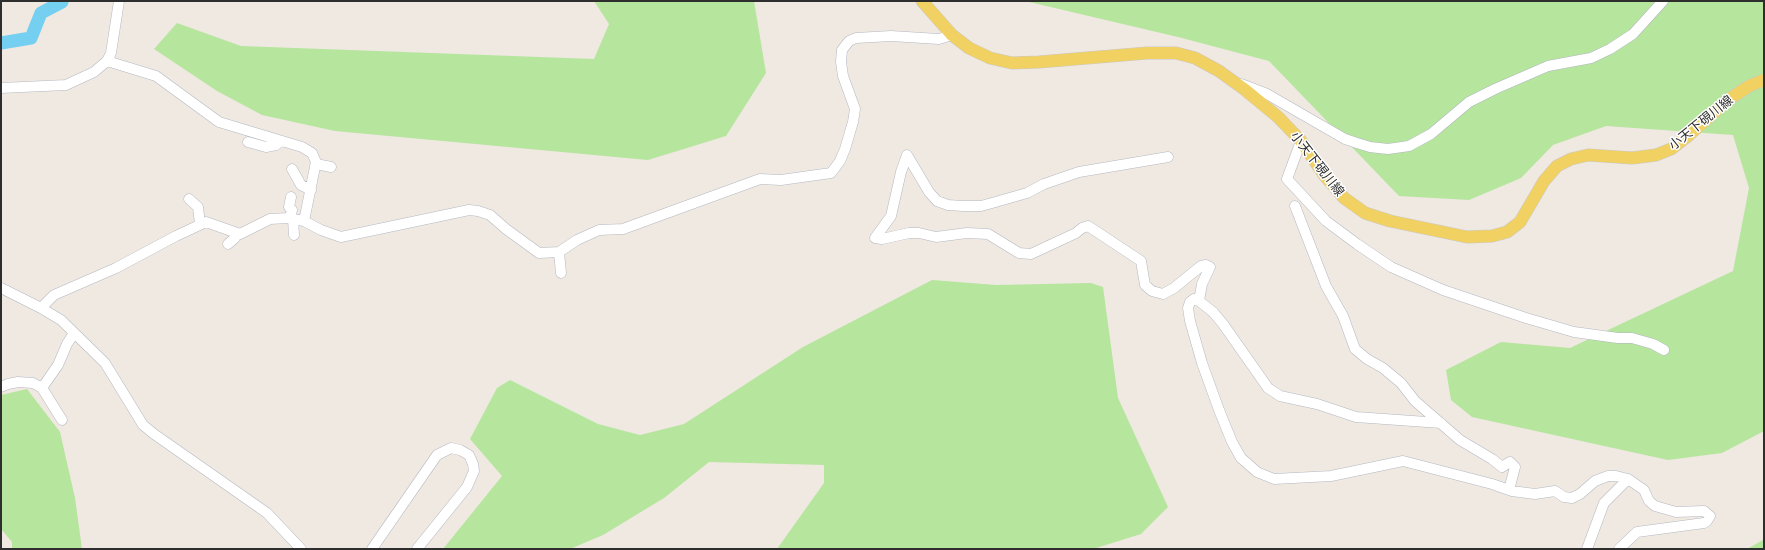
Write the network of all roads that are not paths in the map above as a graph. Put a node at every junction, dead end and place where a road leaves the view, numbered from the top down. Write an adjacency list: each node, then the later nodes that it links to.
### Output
1 (119, 1): 5 (street)
2 (922, 1): 4 (main road, 小天下硯川線)
3 (1664, 1): 6 (street)
4 (952, 35): 6 (main road, 小天下硯川線); 26 (street)
5 (107, 61): 8 (street); 9 (street)
6 (1219, 71): 10 (main road, 小天下硯川線)
7 (1764, 80): 10 (main road, 小天下硯川線)
8 (1, 88)
9 (281, 141): 11 (street); 13 (street)
10 (1301, 141): 21 (street)
11 (248, 142)
12 (1168, 157): 29 (street)
13 (316, 164): 14 (street); 16 (street)
14 (331, 167)
15 (292, 170): 16 (street)
16 (311, 190): 20 (street)
17 (291, 197): 19 (street)
18 (189, 199): 22 (street)
19 (291, 219): 20 (street); 23 (street); 24 (street)
20 (304, 221): 26 (street)
21 (1326, 221): 32 (street); 36 (street)
22 (200, 224): 23 (street); 30 (street)
23 (235, 233): 25 (street)
24 (294, 235)
25 (228, 244)
26 (559, 252): 27 (street)
27 (561, 273)
28 (1, 288): 30 (street)
29 (1199, 301): 36 (street); 38 (street)
30 (41, 308): 31 (street)
31 (74, 333): 34 (street); 39 (street)
32 (1664, 350)
33 (1, 387): 34 (street)
34 (42, 388): 35 (street)
35 (62, 420)
36 (1441, 423): 38 (street)
37 (1628, 479): 38 (street); 42 (street); 43 (street)
38 (1509, 490)
39 (301, 549)
40 (372, 549): 41 (street)
41 (418, 549)
42 (1587, 549)
43 (1620, 549)

